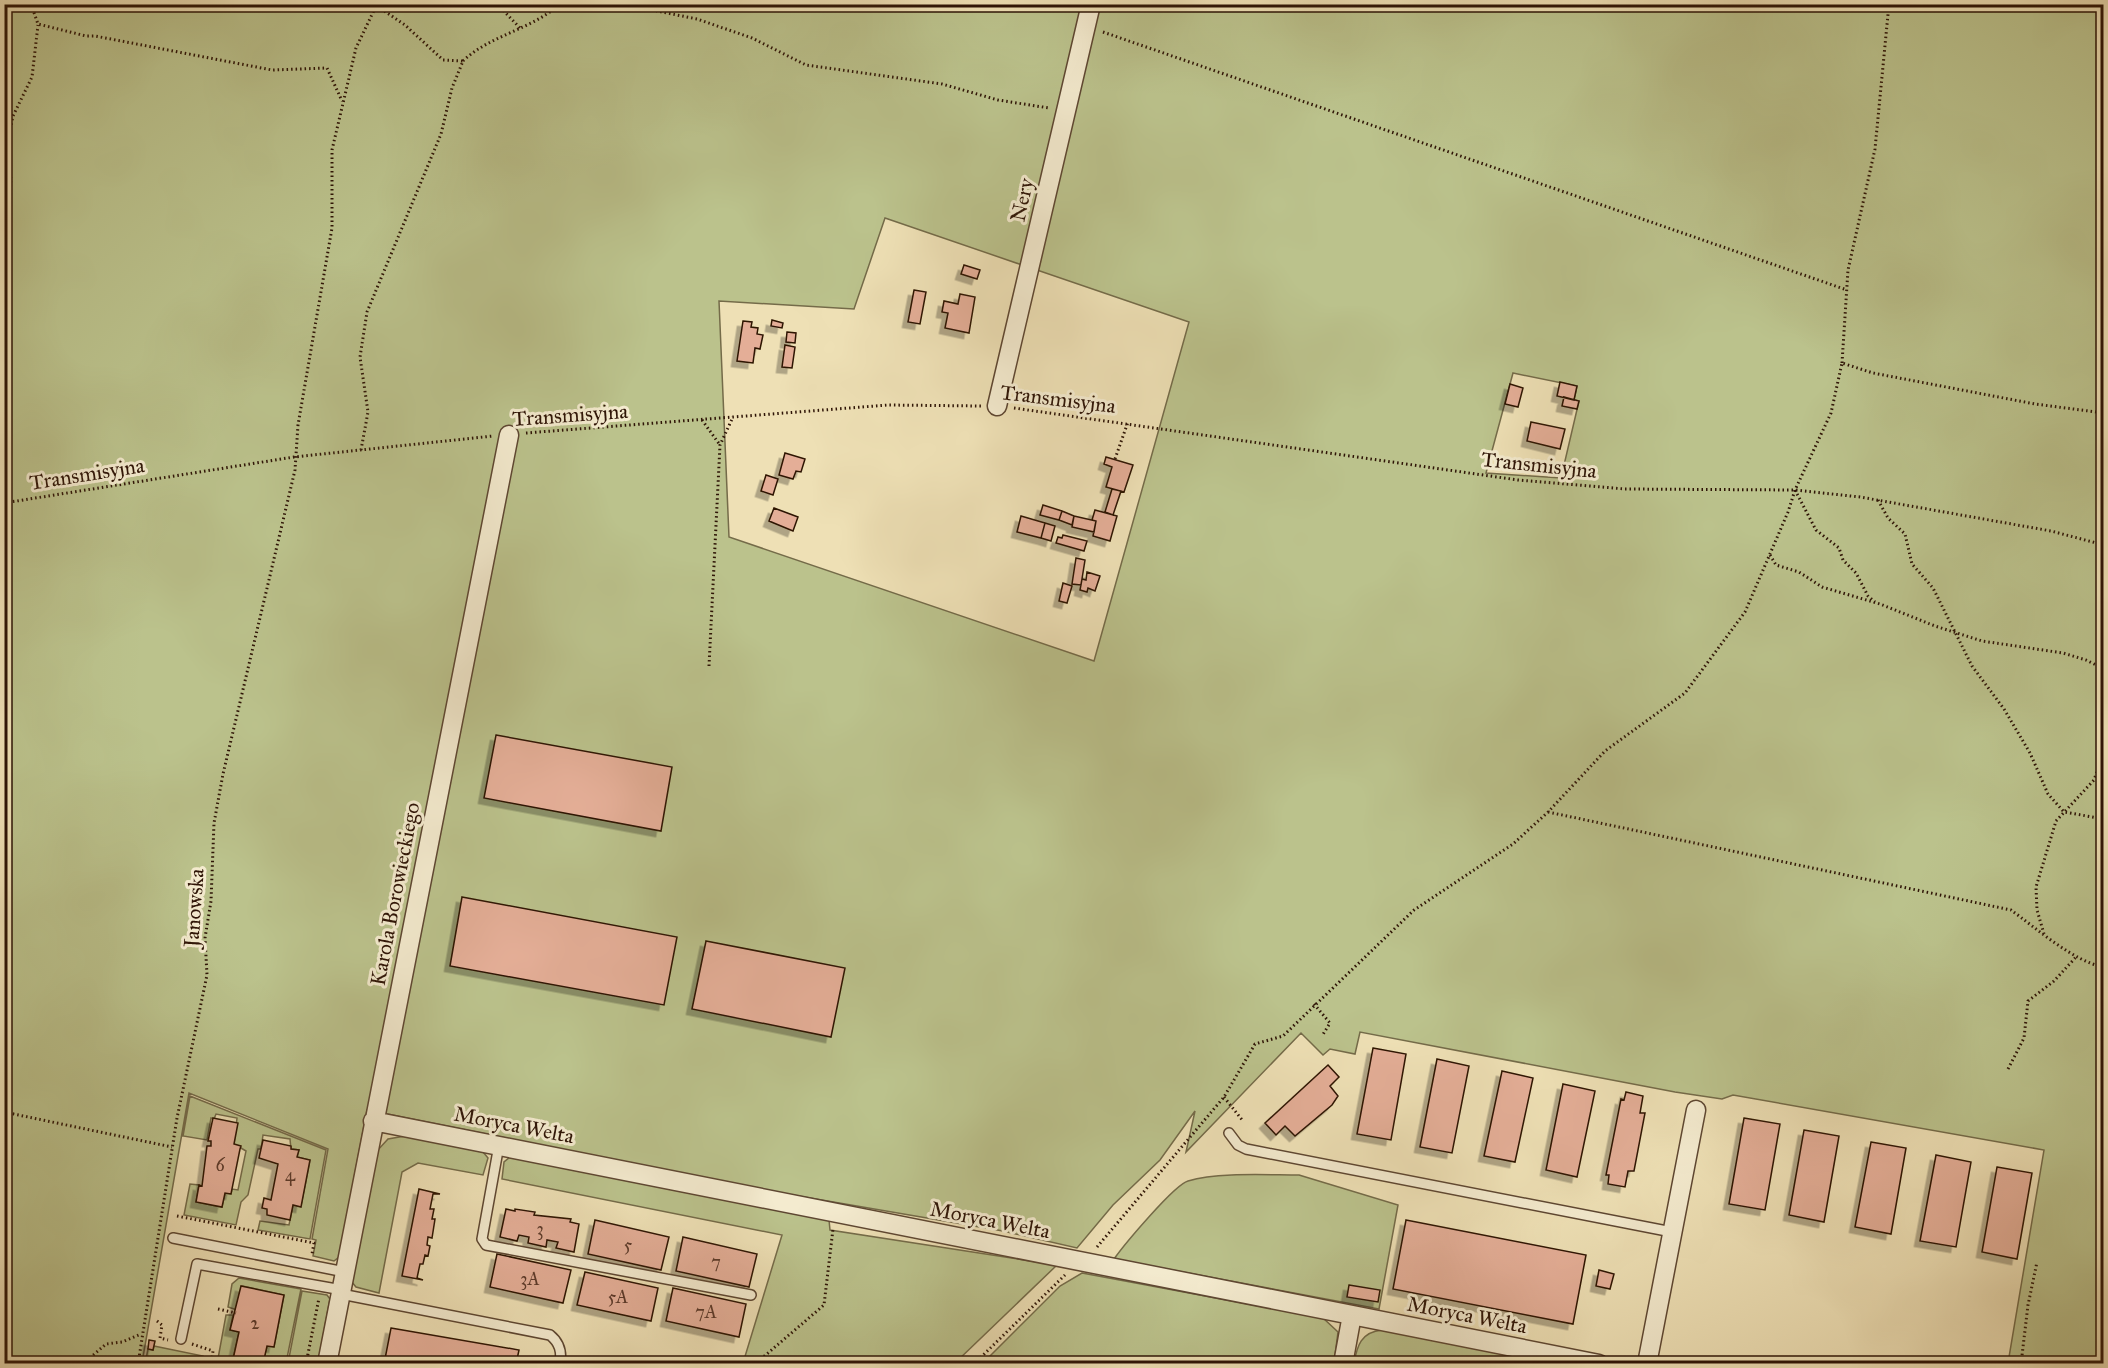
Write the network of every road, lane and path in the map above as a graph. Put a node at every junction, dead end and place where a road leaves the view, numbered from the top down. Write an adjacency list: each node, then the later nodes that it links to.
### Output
1 (32, 4): 8 (path)
2 (497, 4): 10 (path)
3 (560, 4): 10 (path)
4 (644, 4): 13 (path)
5 (1091, 4): 9 (street, Nery)
6 (1888, 4): 15 (path)
7 (377, 5): 11 (path); 12 (path, Janowska)
8 (38, 24): 12 (path); 14 (path)
9 (1085, 25): 13 (street, Nery); 15 (path)
10 (522, 30): 11 (path)
11 (463, 61): 24 (path)
12 (342, 101): 25 (path, Janowska)
13 (1065, 111): 17 (street, Nery)
14 (4, 218)
15 (1847, 290): 16 (path)
16 (1842, 363): 18 (path); 27 (path)
17 (997, 406): 19 (path, Transmisyjna); 21 (path, Transmisyjna)
18 (2103, 413)
19 (733, 417): 20 (path, Transmisyjna); 23 (path)
20 (702, 420): 22 (path, Transmisyjna); 23 (path)
21 (1128, 422): 26 (path); 27 (path, Transmisyjna)
22 (509, 435): 24 (path, Transmisyjna); 49 (street, Karola Borowieckiego)
23 (720, 446): 34 (path)
24 (361, 450): 25 (path, Transmisyjna)
25 (294, 457): 29 (path, Transmisyjna); 53 (path, Janowska)
26 (1115, 459)
27 (1795, 490): 28 (path, Transmisyjna); 31 (path); 32 (path)
28 (1878, 500): 30 (path, Transmisyjna); 33 (path)
29 (4, 503)
30 (2103, 545)
31 (1770, 555): 32 (path); 37 (path)
32 (1876, 603): 33 (path)
33 (1956, 633): 35 (path); 38 (path)
34 (709, 666)
35 (2103, 669)
36 (2103, 753): 38 (path)
37 (1548, 812): 40 (path); 43 (path)
38 (2064, 812): 39 (path); 40 (path)
39 (2103, 819)
40 (2045, 935): 41 (path)
41 (2077, 956): 42 (path); 45 (path)
42 (2103, 968)
43 (1314, 1004): 44 (path); 46 (path)
44 (1322, 1036)
45 (2008, 1069)
46 (1224, 1097): 50 (path); 59 (path)
47 (1696, 1110): 56 (street)
48 (4, 1112): 53 (path)
49 (373, 1120): 52 (street, Moryca Welta); 61 (street, Karola Borowieckiego)
50 (1244, 1120)
51 (1229, 1133): 56 (lane)
52 (499, 1145): 54 (street, Moryca Welta); 64 (lane)
53 (172, 1147): 68 (path, Janowska)
54 (835, 1212): 59 (street, Moryca Welta); 75 (path)
55 (177, 1216): 58 (path)
56 (1672, 1232): 79 (street)
57 (173, 1238): 61 (lane)
58 (311, 1242)
59 (1085, 1262): 67 (street, Moryca Welta); 76 (path)
60 (2037, 1262): 80 (path)
61 (345, 1272): 63 (street, Karola Borowieckiego)
62 (321, 1286): 63 (lane); 69 (lane); 72 (path)
63 (341, 1292): 73 (street, Karola Borowieckiego); 74 (lane)
64 (751, 1295)
65 (218, 1310): 66 (path)
66 (236, 1313)
67 (1352, 1315): 77 (street); 78 (street, Moryca Welta)
68 (141, 1334): 70 (path); 71 (path, Janowska)
69 (181, 1339)
70 (83, 1364)
71 (138, 1364)
72 (306, 1364)
73 (327, 1364)
74 (560, 1364)
75 (760, 1364)
76 (974, 1364)
77 (1343, 1364)
78 (1599, 1364)
79 (1647, 1364)
80 (2021, 1364)

